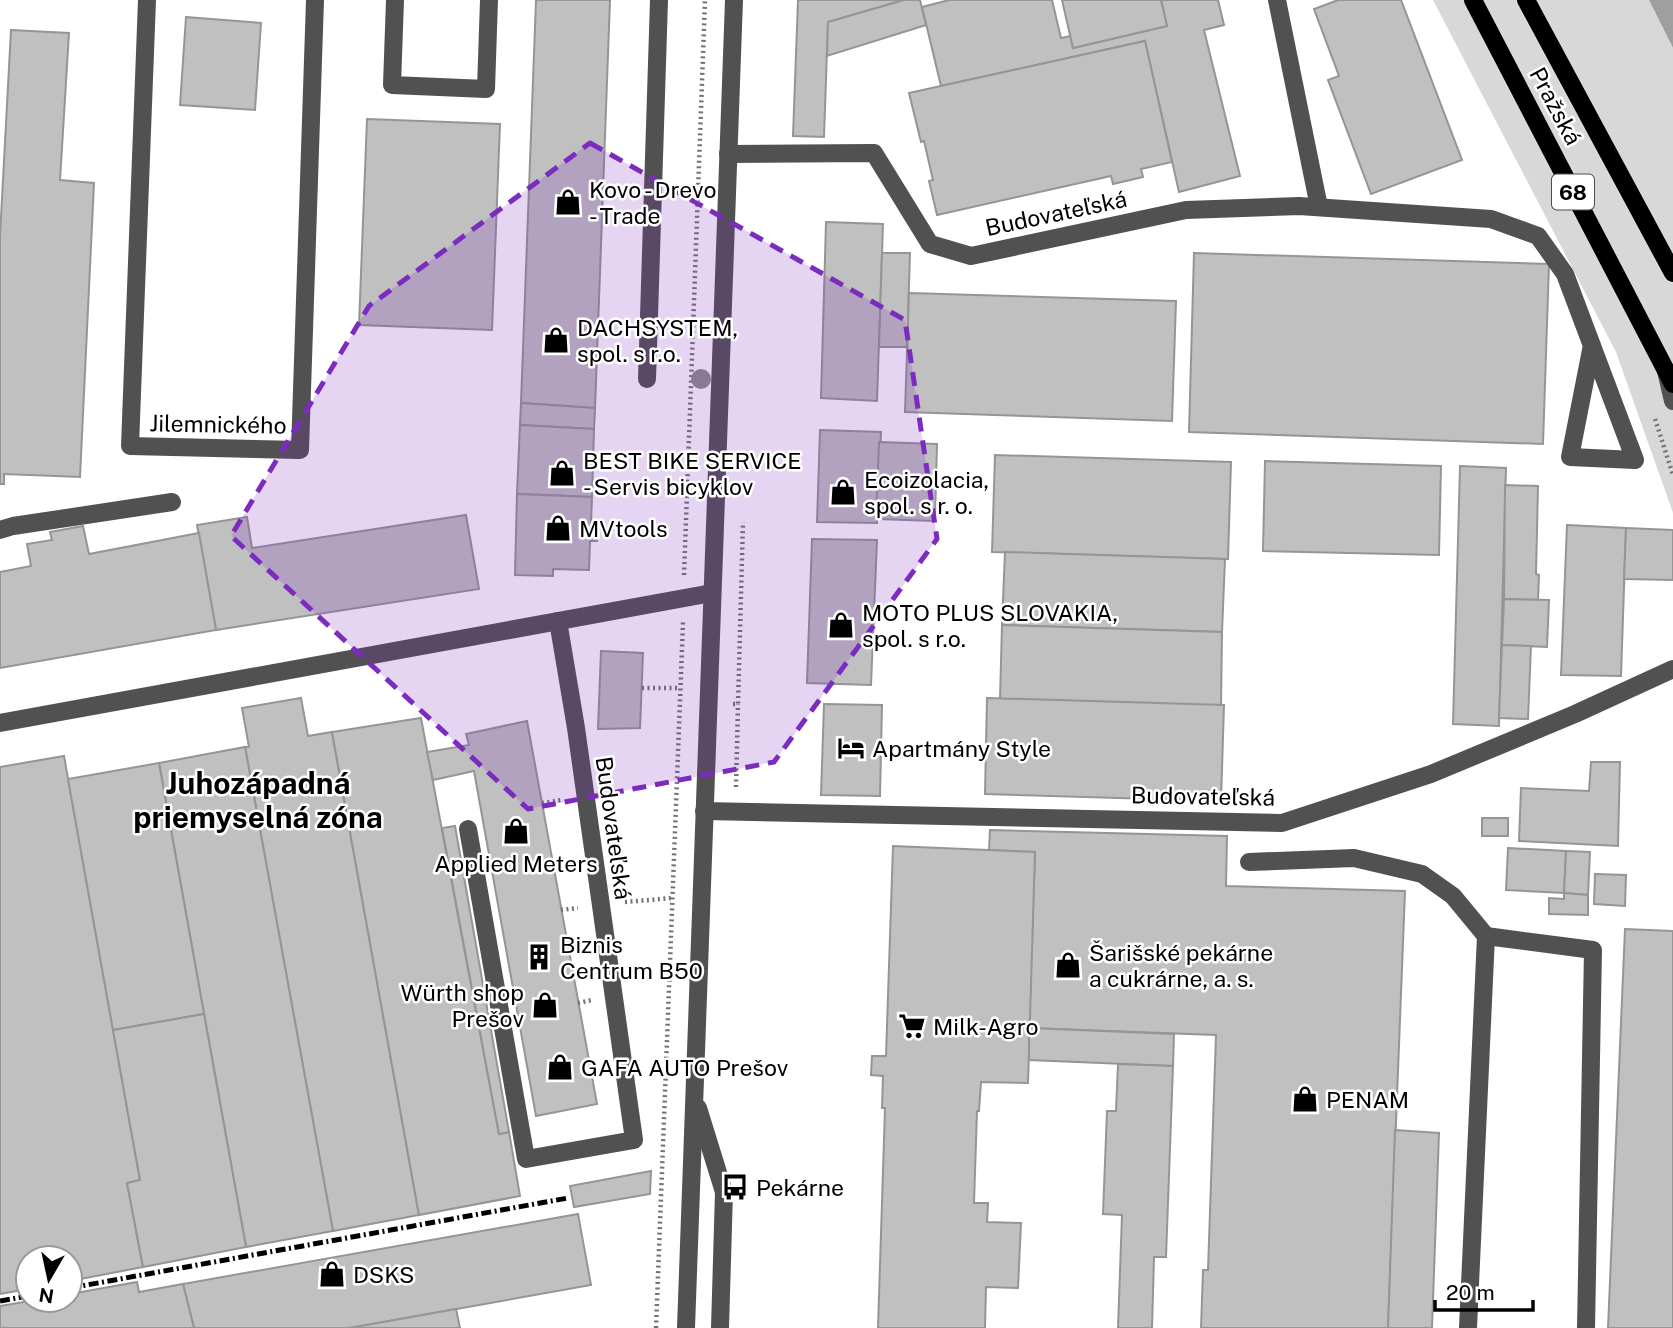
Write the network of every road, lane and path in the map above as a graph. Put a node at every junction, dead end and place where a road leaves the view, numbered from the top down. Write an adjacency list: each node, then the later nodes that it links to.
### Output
1 (147, 0): 2 (street, Jilemnického)
2 (314, 0)
3 (395, 0): 4 (street)
4 (489, 0)
5 (659, 0): 16 (street)
6 (705, 0): 21 (path)
7 (734, 0): 11 (street)
8 (1277, 0): 12 (street)
9 (1473, 0): 15 (main road, Pražská / 68)
10 (1526, 0): 13 (main road, Pražská / 68)
11 (728, 154): 12 (street, Budovateľská); 20 (street)
12 (1319, 207): 14 (street, Budovateľská)
13 (1673, 273)
14 (1592, 345): 14 (street, Budovateľská)
15 (1669, 376): 17 (street)
16 (647, 379)
17 (1673, 401)
18 (172, 502): 19 (street)
19 (0, 530)
20 (712, 593): 21 (street); 28 (street)
21 (684, 598): 22 (street); 25 (path)
22 (558, 621): 27 (street); 30 (street, Budovateľská)
23 (1673, 668): 29 (street, Budovateľská)
24 (642, 688): 25 (path)
25 (680, 688): 34 (path)
26 (738, 704): 29 (path)
27 (0, 723)
28 (704, 811): 29 (street, Budovateľská); 33 (street)
29 (735, 811)
30 (468, 829)
31 (1249, 862): 32 (street)
32 (1486, 936): 37 (street); 38 (street)
33 (694, 1093): 35 (street); 36 (street)
34 (656, 1328)
35 (685, 1328)
36 (720, 1328)
37 (1468, 1328)
38 (1586, 1328)

